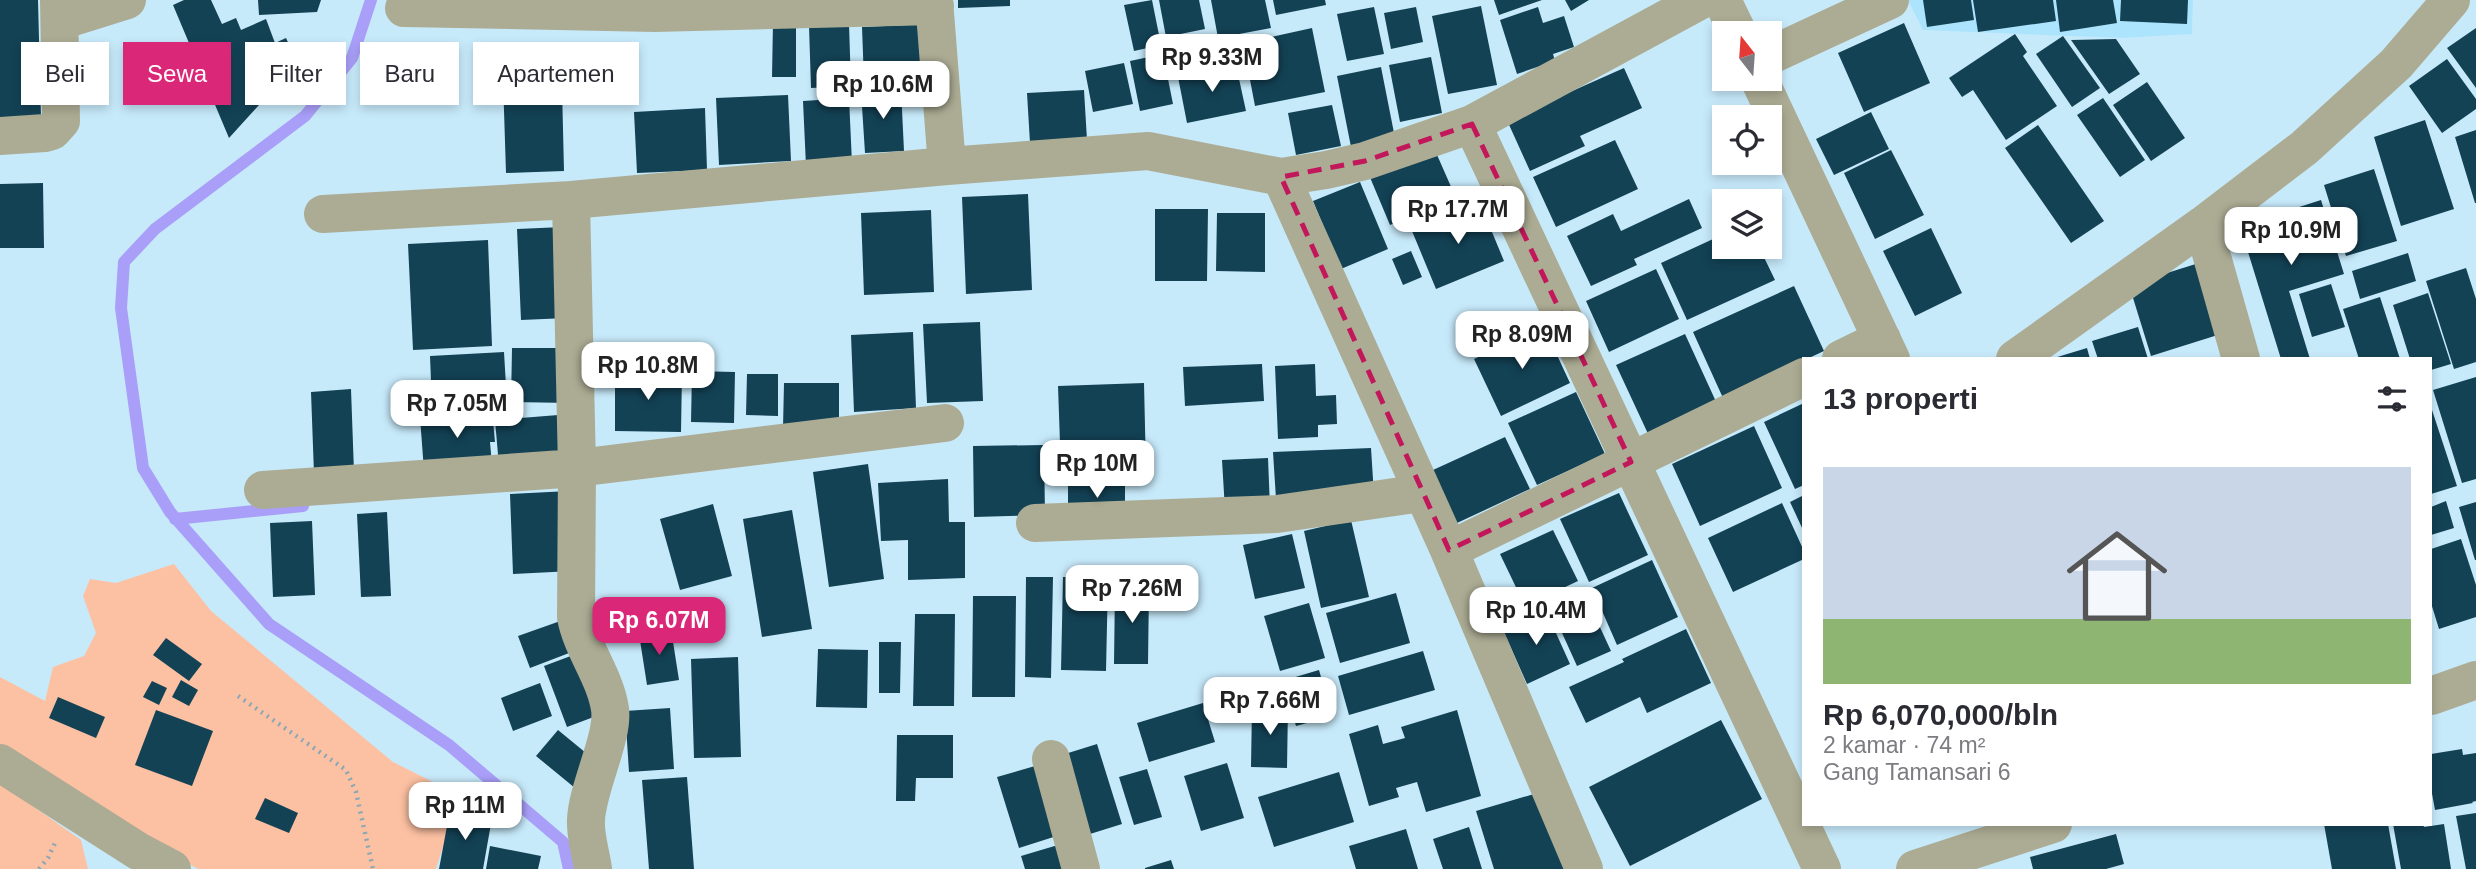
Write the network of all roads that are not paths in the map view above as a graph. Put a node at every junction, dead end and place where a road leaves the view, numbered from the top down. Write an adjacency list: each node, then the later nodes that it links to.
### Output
1 (127, 0): 8 (street)
2 (1701, 0): 12 (street)
3 (1722, 0): 9 (street)
4 (1891, 0): 10 (street)
5 (2451, 0): 18 (street)
6 (935, 3): 7 (street); 14 (street)
7 (404, 8)
8 (60, 11): 13 (street)
9 (1732, 21)
10 (1782, 50)
11 (1765, 91): 19 (street)
12 (1472, 124): 15 (street); 25 (street)
13 (0, 136)
14 (947, 166): 15 (street); 16 (street)
15 (1281, 177): 28 (street)
16 (571, 200): 17 (street); 26 (street)
17 (323, 214)
18 (2203, 225): 21 (street); 22 (street)
19 (1887, 349): 20 (street)
20 (1850, 357)
21 (2018, 357)
22 (2240, 357)
23 (1802, 378): 25 (street)
24 (944, 424): 26 (street)
25 (1631, 462): 30 (street); 40 (street)
26 (577, 468): 27 (street); 37 (street)
27 (263, 490)
28 (1422, 493): 29 (street); 30 (street)
29 (1035, 523)
30 (1449, 550): 39 (street)
31 (2476, 680): 32 (street)
32 (2432, 696)
33 (1051, 759): 38 (street)
34 (0, 763): 36 (street)
35 (2047, 826): 41 (street)
36 (172, 869)
37 (593, 869)
38 (1081, 869)
39 (1584, 869)
40 (1822, 869)
41 (1915, 869)

